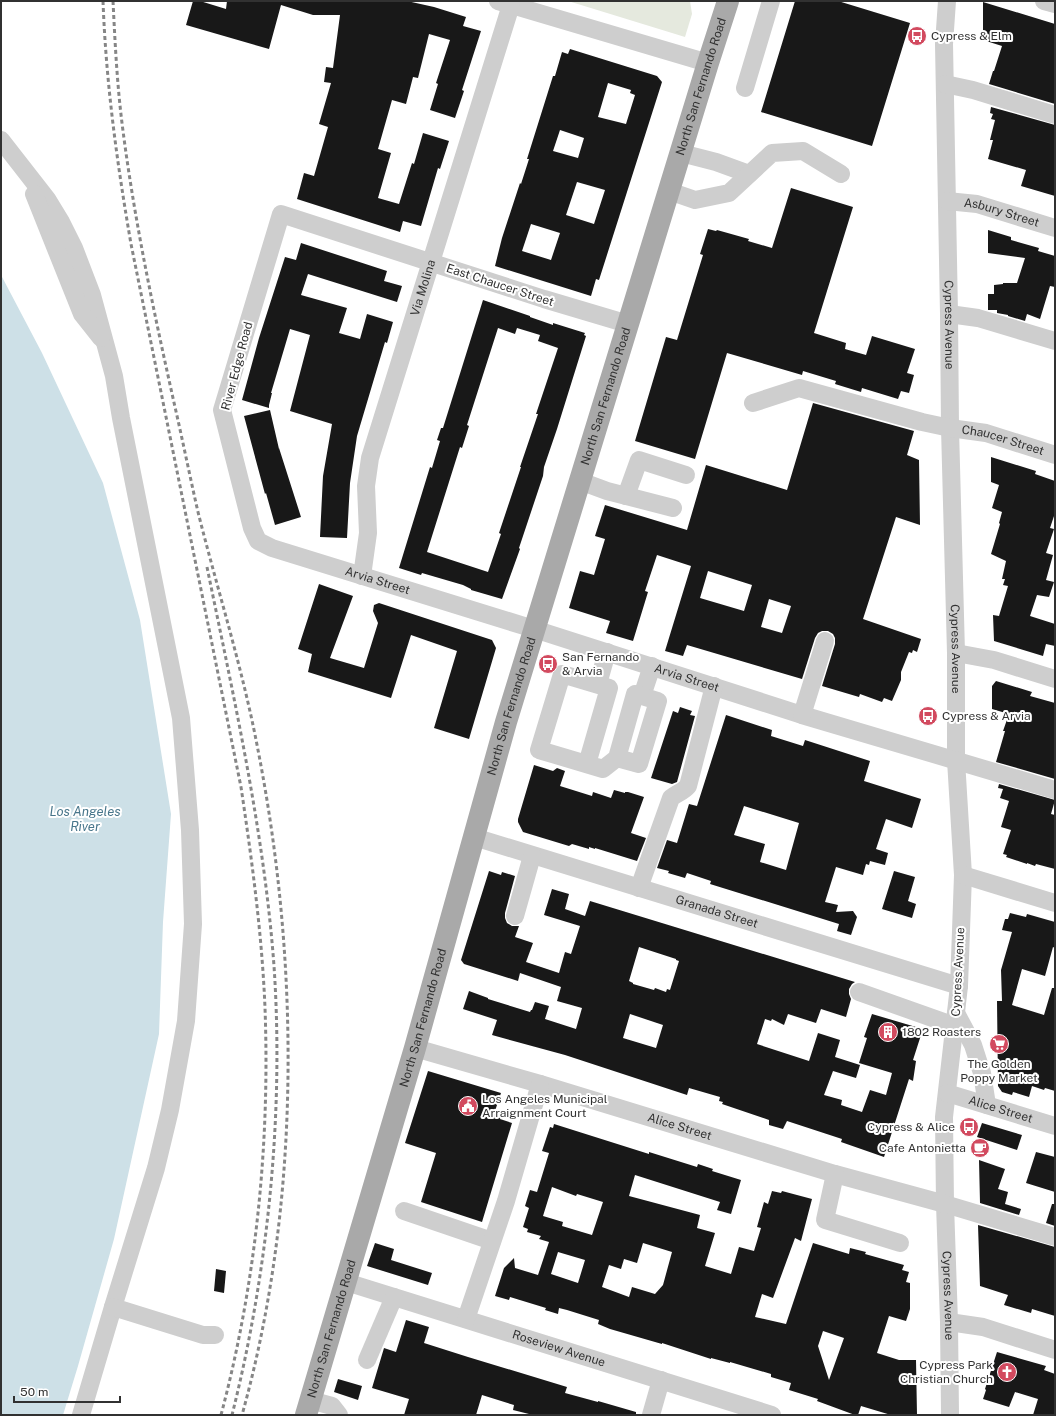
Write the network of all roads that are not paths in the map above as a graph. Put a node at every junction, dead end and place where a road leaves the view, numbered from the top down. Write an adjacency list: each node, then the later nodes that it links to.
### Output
1 (728, 1): 7 (main road, North San Fernando Road)
2 (771, 1): 9 (street)
3 (947, 1): 8 (street, Cypress Avenue)
4 (1044, 1): 6 (street)
5 (504, 3): 7 (street); 19 (street, Via Molina)
6 (1055, 4)
7 (708, 63): 12 (main road, North San Fernando Road)
8 (945, 84): 10 (street); 16 (street, Cypress Avenue)
9 (745, 88)
10 (1055, 115)
11 (1, 140): 68 (street)
12 (681, 153): 13 (street); 15 (main road, North San Fernando Road)
13 (749, 174): 14 (street); 15 (street)
14 (841, 174)
15 (669, 191): 21 (main road, North San Fernando Road)
16 (947, 201): 18 (street, Asbury Street); 20 (street, Cypress Avenue)
17 (281, 214): 19 (street, East Chaucer Street); 30 (street, River Edge Road)
18 (1055, 228)
19 (430, 262): 21 (street, East Chaucer Street); 31 (street, Via Molina)
20 (949, 314): 22 (street); 24 (street, Cypress Avenue)
21 (628, 324): 27 (main road, North San Fernando Road)
22 (1055, 341)
23 (753, 403): 24 (street, Chaucer Street)
24 (950, 428): 25 (street, Chaucer Street); 35 (street, Cypress Avenue)
25 (1055, 455)
26 (686, 474): 28 (street)
27 (580, 482): 28 (street); 32 (main road, North San Fernando Road)
28 (626, 496): 29 (street)
29 (673, 508)
30 (258, 541): 31 (street, Arvia Street)
31 (362, 576): 32 (street, Arvia Street)
32 (534, 629): 34 (street, Arvia Street); 46 (main road, North San Fernando Road)
33 (825, 641): 41 (street)
34 (607, 652): 36 (street, Arvia Street); 38 (street)
35 (956, 654): 37 (street); 43 (street, Cypress Avenue)
36 (652, 666): 39 (street, Arvia Street); 40 (street)
37 (1055, 679)
38 (591, 682): 44 (street); 44 (street)
39 (714, 686): 41 (street, Arvia Street); 49 (street)
40 (642, 696): 42 (street); 42 (street)
41 (802, 715): 43 (street, Arvia Street)
42 (617, 758): 44 (street)
43 (956, 760): 45 (street, Arvia Street); 48 (street, Cypress Avenue)
44 (587, 764)
45 (1055, 790)
46 (474, 837): 47 (street, Granada Street); 55 (main road, North San Fernando Road)
47 (532, 856): 49 (street, Granada Street); 51 (street)
48 (963, 875): 50 (street); 52 (street, Cypress Avenue)
49 (639, 888): 52 (street, Granada Street)
50 (1055, 903)
51 (515, 916)
52 (959, 986): 54 (street, Cypress Avenue)
53 (858, 992): 54 (street)
54 (956, 1020): 57 (street, Cypress Avenue); 58 (street)
55 (415, 1048): 56 (street, Alice Street); 66 (main road, North San Fernando Road)
56 (540, 1084): 60 (street, Alice Street); 64 (street)
57 (947, 1093): 58 (street, Alice Street); 61 (street, Cypress Avenue)
58 (987, 1105): 59 (street, Alice Street)
59 (1055, 1126)
60 (835, 1174): 61 (street, Alice Street); 65 (street)
61 (945, 1204): 63 (street, Alice Street); 70 (street, Cypress Avenue)
62 (404, 1211): 64 (street)
63 (1055, 1237)
64 (492, 1241): 69 (street)
65 (900, 1243)
66 (346, 1282): 67 (street, Roseview Avenue); 75 (main road, North San Fernando Road)
67 (394, 1297): 69 (street, Roseview Avenue); 73 (street)
68 (113, 1306): 71 (street); 76 (street)
69 (466, 1319): 74 (street, Roseview Avenue)
70 (949, 1322): 72 (street); 80 (street, Cypress Avenue)
71 (215, 1334)
72 (1055, 1350)
73 (367, 1360)
74 (661, 1380): 78 (street); 79 (street, Roseview Avenue)
75 (308, 1408): 77 (street)
76 (81, 1415)
77 (339, 1415)
78 (651, 1415)
79 (772, 1415)
80 (950, 1415)

